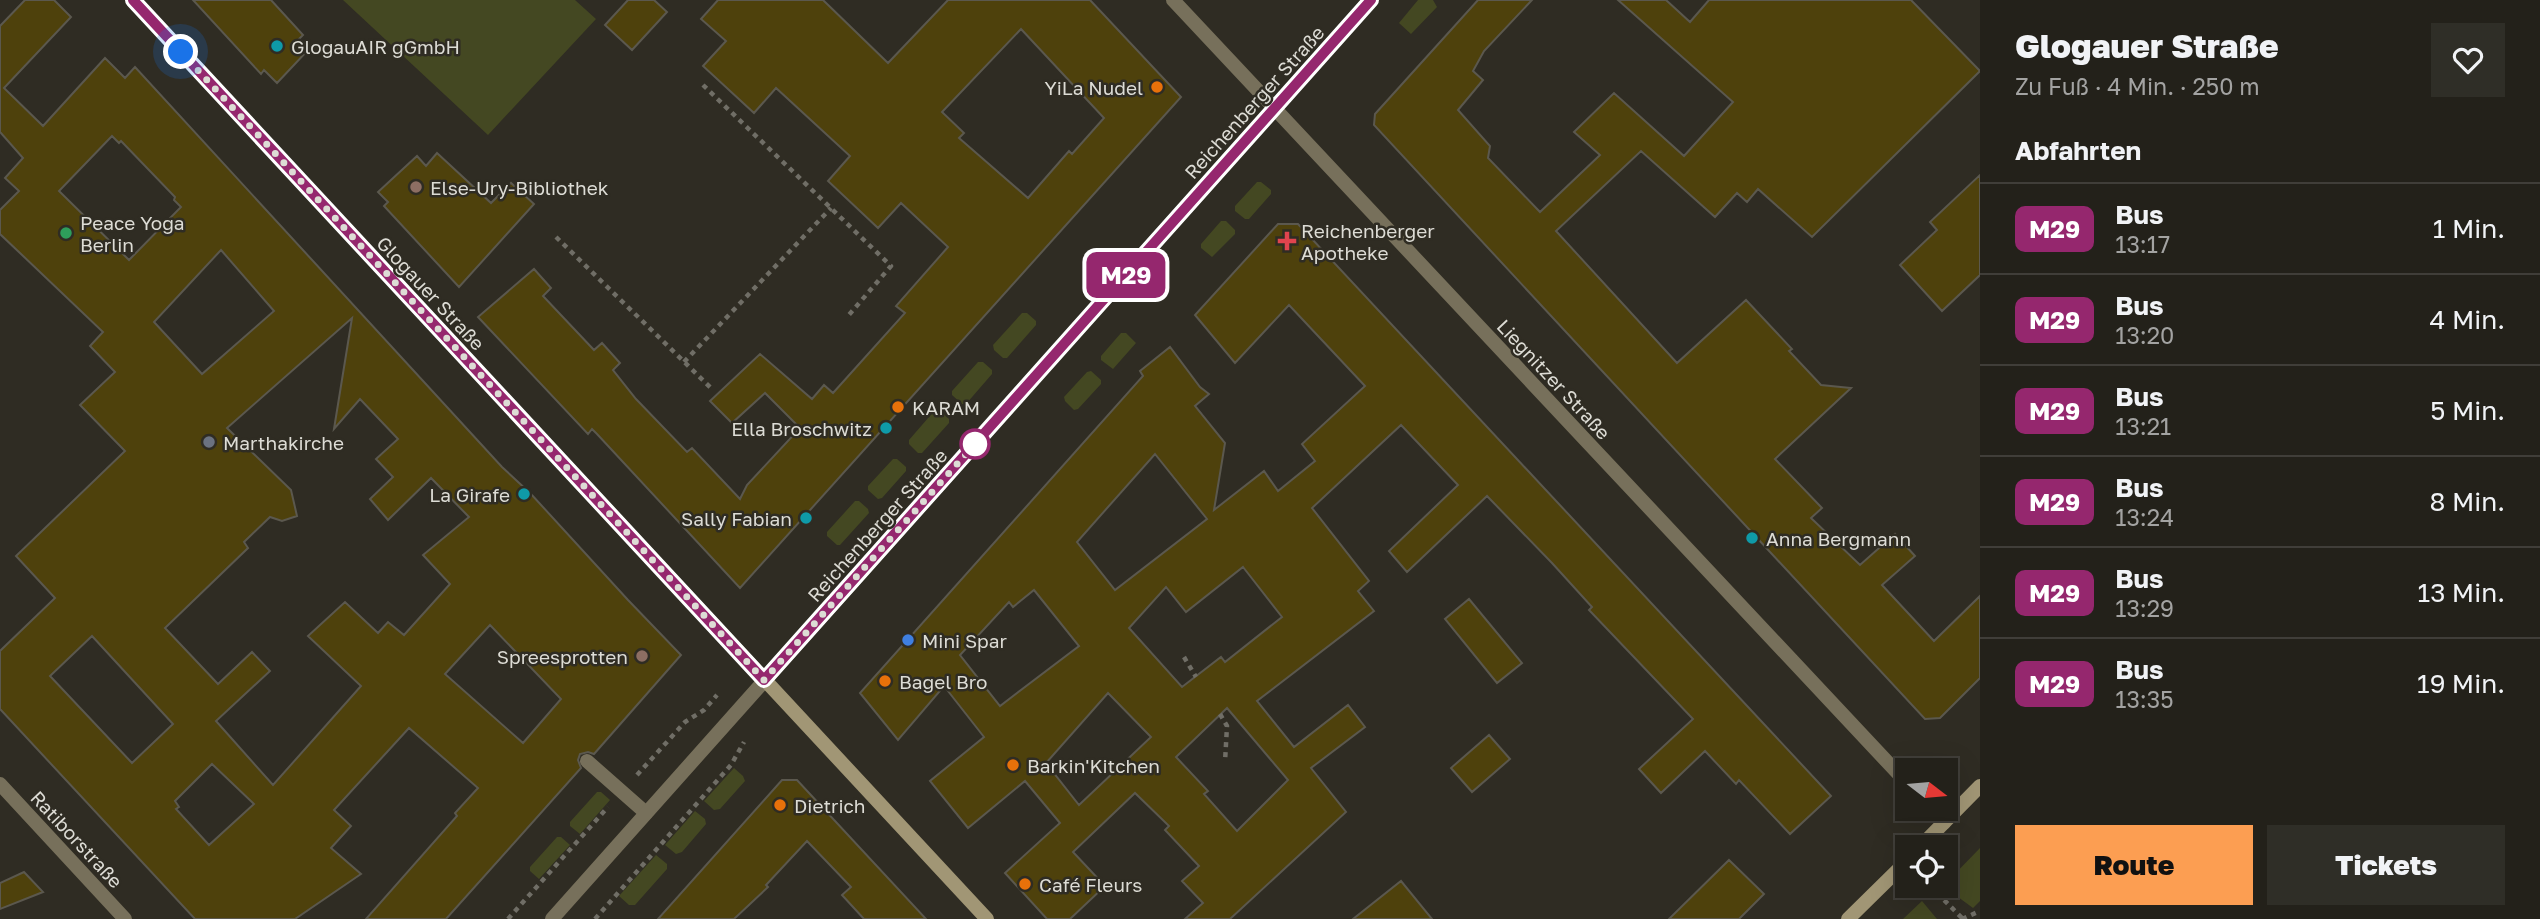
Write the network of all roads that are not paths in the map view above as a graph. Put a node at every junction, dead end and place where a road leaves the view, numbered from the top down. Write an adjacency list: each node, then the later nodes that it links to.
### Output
1 (133, 0): 5 (street, Glogauer Straße)
2 (1173, 0): 4 (street, Liegnitzer Straße)
3 (1371, 0): 4 (street, Reichenberger Straße)
4 (1274, 108): 5 (street, Reichenberger Straße); 7 (street, Liegnitzer Straße)
5 (764, 680): 10 (street, Reichenberger Straße); 16 (street, Glogauer Straße)
6 (587, 761): 10 (street)
7 (1895, 770)
8 (0, 785): 14 (street, Ratiborstraße)
9 (1980, 786): 11 (street)
10 (646, 813): 15 (street, Reichenberger Straße)
11 (1944, 823): 12 (street)
12 (1932, 835)
13 (1895, 873): 17 (street)
14 (125, 919)
15 (552, 919)
16 (987, 919)
17 (1848, 919)

